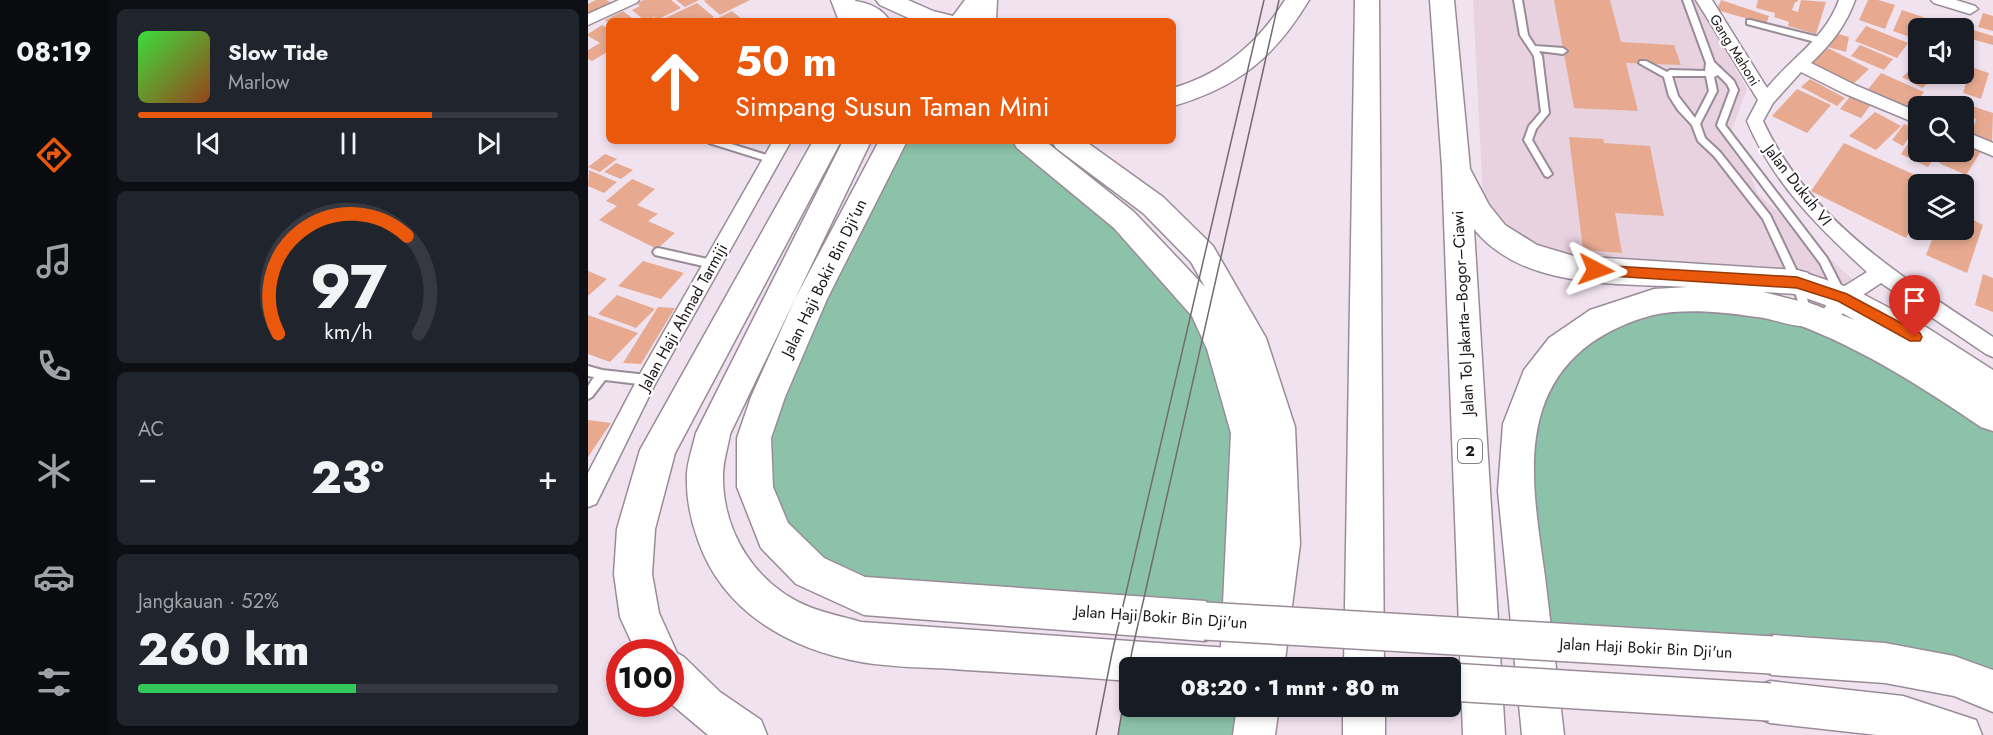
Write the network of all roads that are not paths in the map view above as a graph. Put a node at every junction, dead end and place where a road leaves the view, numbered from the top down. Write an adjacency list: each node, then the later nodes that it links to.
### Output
1 (631, 0): 20 (street)
2 (843, 0): 16 (main road); 17 (main road)
3 (977, 0): 18 (main road)
4 (985, 0): 19 (main road)
5 (1297, 0): 31 (main road)
6 (1367, 0): 63 (main road)
7 (1442, 0): 45 (main road, Jalan Tol Jakarta–Bogor–Ciawi / 2)
8 (1518, 0): 23 (lane)
9 (1687, 0): 26 (lane)
10 (1704, 0): 32 (street, Gang Mahoni)
11 (1847, 0): 22 (street, Jalan Dukuh VI)
12 (1939, 0): 14 (street)
13 (889, 2): 15 (main road)
14 (1970, 9)
15 (934, 15)
16 (850, 18)
17 (873, 18)
18 (964, 18)
19 (984, 18)
20 (588, 20)
21 (1750, 22): 22 (lane)
22 (1823, 41): 27 (street, Jalan Dukuh VI)
23 (1533, 48): 24 (lane); 46 (lane)
24 (1563, 51)
25 (1643, 63): 30 (lane)
26 (1710, 63): 28 (lane); 29 (lane)
27 (1801, 64): 32 (street, Jalan Dukuh VI); 33 (street)
28 (1709, 74): 29 (lane); 30 (lane); 34 (lane)
29 (1722, 74): 51 (lane)
30 (1668, 76): 34 (lane)
31 (1176, 96)
32 (1766, 100): 49 (street, Jalan Dukuh VI)
33 (1908, 114)
34 (1696, 124): 50 (lane)
35 (1974, 141): 43 (street)
36 (722, 144): 44 (lane)
37 (780, 144): 44 (street, Jalan Haji Ahmad Tarmiji)
38 (825, 144): 60 (main road)
39 (856, 144): 64 (main road, Jalan Haji Bokir Bin Dji'un)
40 (891, 144): 67 (main road, Jalan Haji Bokir Bin Dji'un, bridge)
41 (1031, 144): 61 (main road)
42 (1070, 144): 62 (main road)
43 (1993, 150)
44 (770, 159): 48 (street, Jalan Haji Ahmad Tarmiji)
45 (1456, 167): 50 (main road); 75 (main road, Jalan Tol Jakarta–Bogor–Ciawi / 2)
46 (1548, 174)
47 (658, 252): 48 (lane)
48 (712, 264): 55 (street, Jalan Haji Ahmad Tarmiji)
49 (1881, 273): 51 (street); 52 (street, Jalan Dukuh VI)
50 (1797, 282): 51 (main road)
51 (1825, 311): 56 (main road); 58 (main road); 76 (main road)
52 (1993, 348)
53 (588, 371): 54 (lane)
54 (602, 375): 55 (lane); 57 (lane)
55 (647, 380): 59 (street, Jalan Haji Ahmad Tarmiji)
56 (1993, 388)
57 (588, 394)
58 (1993, 416)
59 (588, 496)
60 (651, 639)
61 (1225, 657)
62 (1265, 657)
63 (1364, 657)
64 (1119, 660)
65 (1461, 683): 77 (main road, bridge)
66 (684, 690): 71 (main road)
67 (1993, 691)
68 (1237, 717): 72 (main road)
69 (1256, 717): 73 (main road)
70 (1364, 717): 74 (main road)
71 (746, 735)
72 (1236, 735)
73 (1254, 735)
74 (1364, 735)
75 (1484, 735)
76 (1544, 735)
77 (1961, 735)

